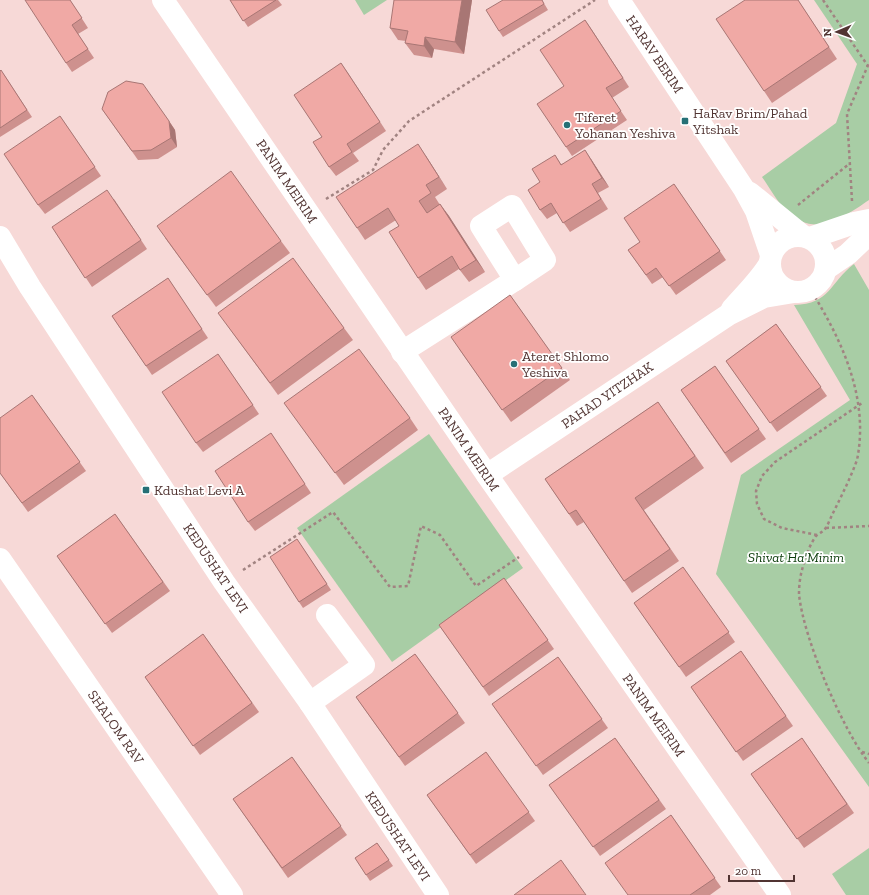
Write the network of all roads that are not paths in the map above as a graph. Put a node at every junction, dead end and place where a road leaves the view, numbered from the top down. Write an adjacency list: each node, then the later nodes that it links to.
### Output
1 (163, 0): 12 (street, PANIM MEIRIM)
2 (619, 0): 3 (street, HARAV BERIM)
3 (744, 189): 6 (street, HARAV BERIM); 7 (street, HARAV BERIM)
4 (864, 226): 6 (street); 8 (street)
5 (0, 237): 16 (street, KEDUSHAT LEVI)
6 (806, 237): 7 (street); 8 (street)
7 (771, 259): 10 (street); 11 (street, PAHAD YITZHAK)
8 (826, 269): 10 (street)
9 (515, 280): 12 (street)
10 (802, 290): 11 (street, PAHAD YITZHAK)
11 (728, 315): 13 (street, PAHAD YITZHAK)
12 (402, 352): 13 (street, PANIM MEIRIM)
13 (487, 475): 19 (street, PANIM MEIRIM)
14 (0, 559): 17 (street, SHALOM RAV)
15 (327, 615): 16 (street)
16 (310, 703): 18 (street, KEDUSHAT LEVI)
17 (232, 895)
18 (438, 895)
19 (780, 895)

